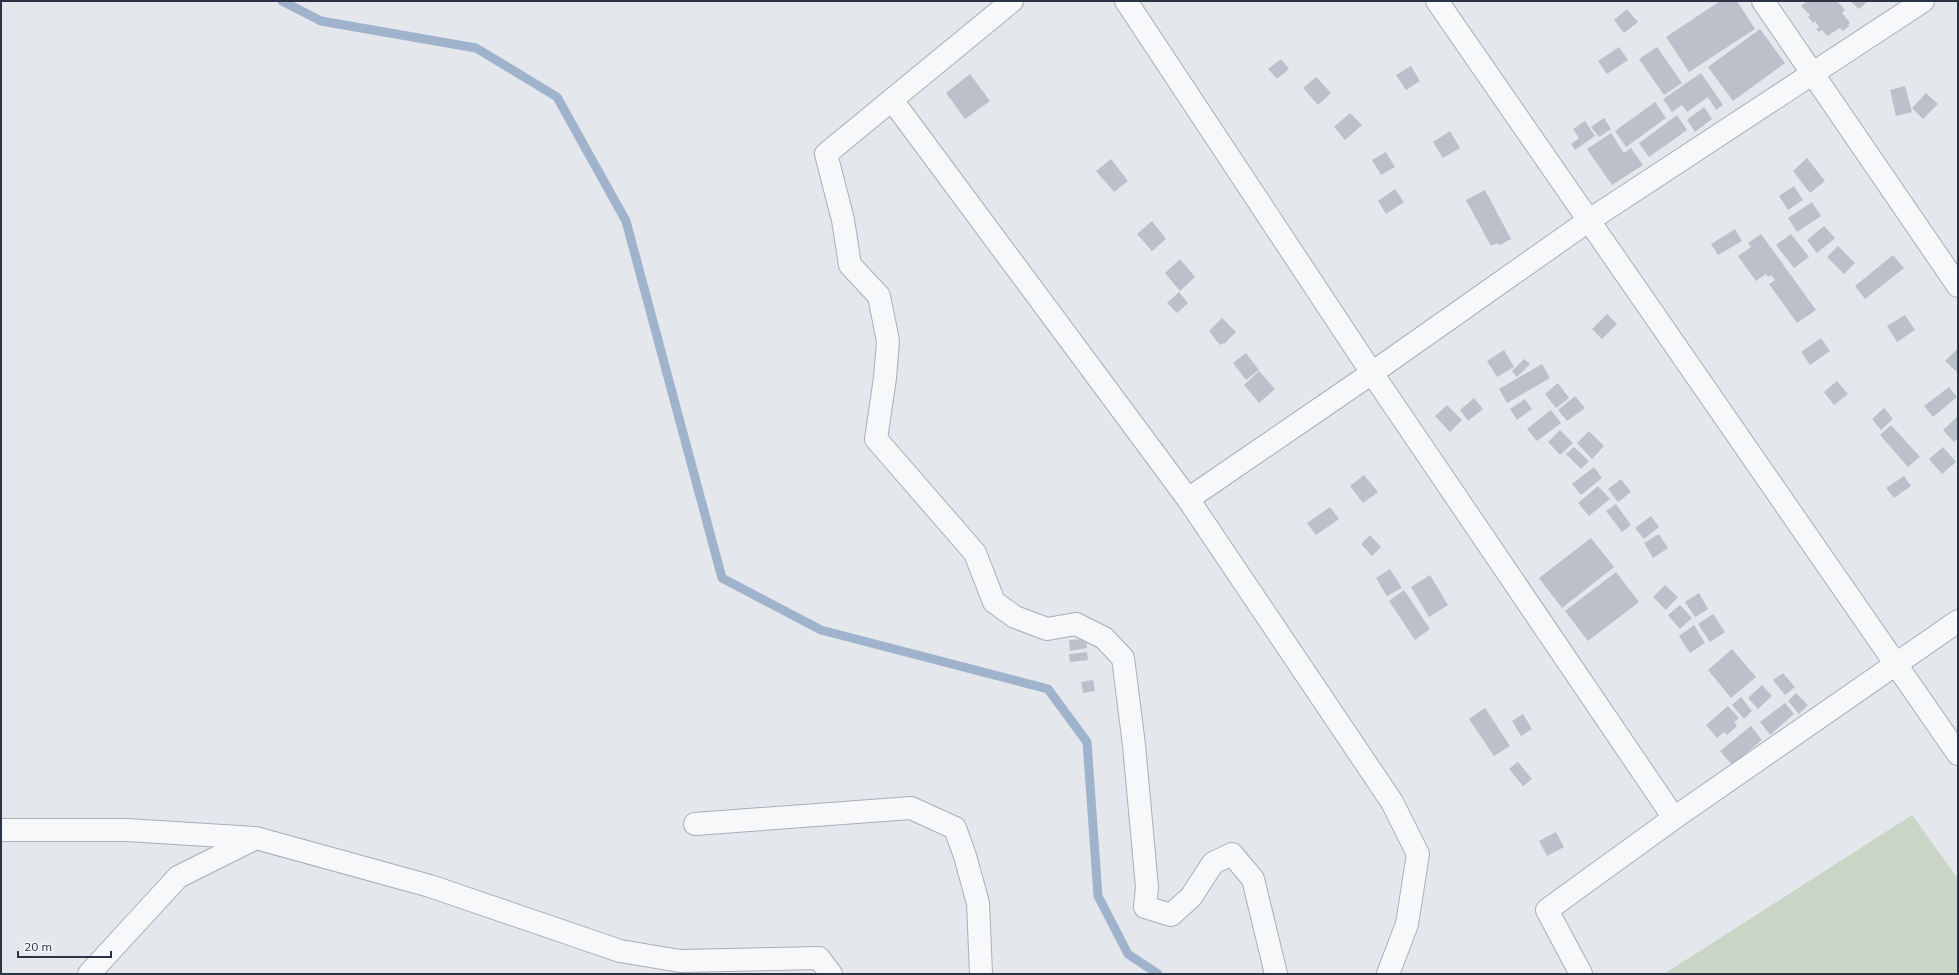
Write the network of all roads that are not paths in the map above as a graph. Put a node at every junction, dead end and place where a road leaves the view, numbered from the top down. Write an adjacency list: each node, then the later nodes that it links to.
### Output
1 (1012, 1): 7 (street)
2 (1126, 1): 10 (street)
3 (1437, 1): 8 (street)
4 (1763, 1): 6 (street)
5 (1923, 1): 6 (street)
6 (1814, 74): 8 (street); 9 (street)
7 (892, 100): 11 (street); 22 (street)
8 (1588, 221): 10 (street); 13 (street)
9 (1958, 286)
10 (1372, 373): 11 (street); 15 (street)
11 (1188, 499): 23 (street)
12 (1958, 621): 13 (street)
13 (1897, 664): 14 (street); 15 (street)
14 (1958, 754)
15 (1674, 818): 24 (street)
16 (695, 824): 21 (street)
17 (1, 830): 18 (street)
18 (256, 838): 19 (street); 20 (street)
19 (89, 974)
20 (832, 974)
21 (981, 974)
22 (1276, 974)
23 (1388, 974)
24 (1581, 974)

